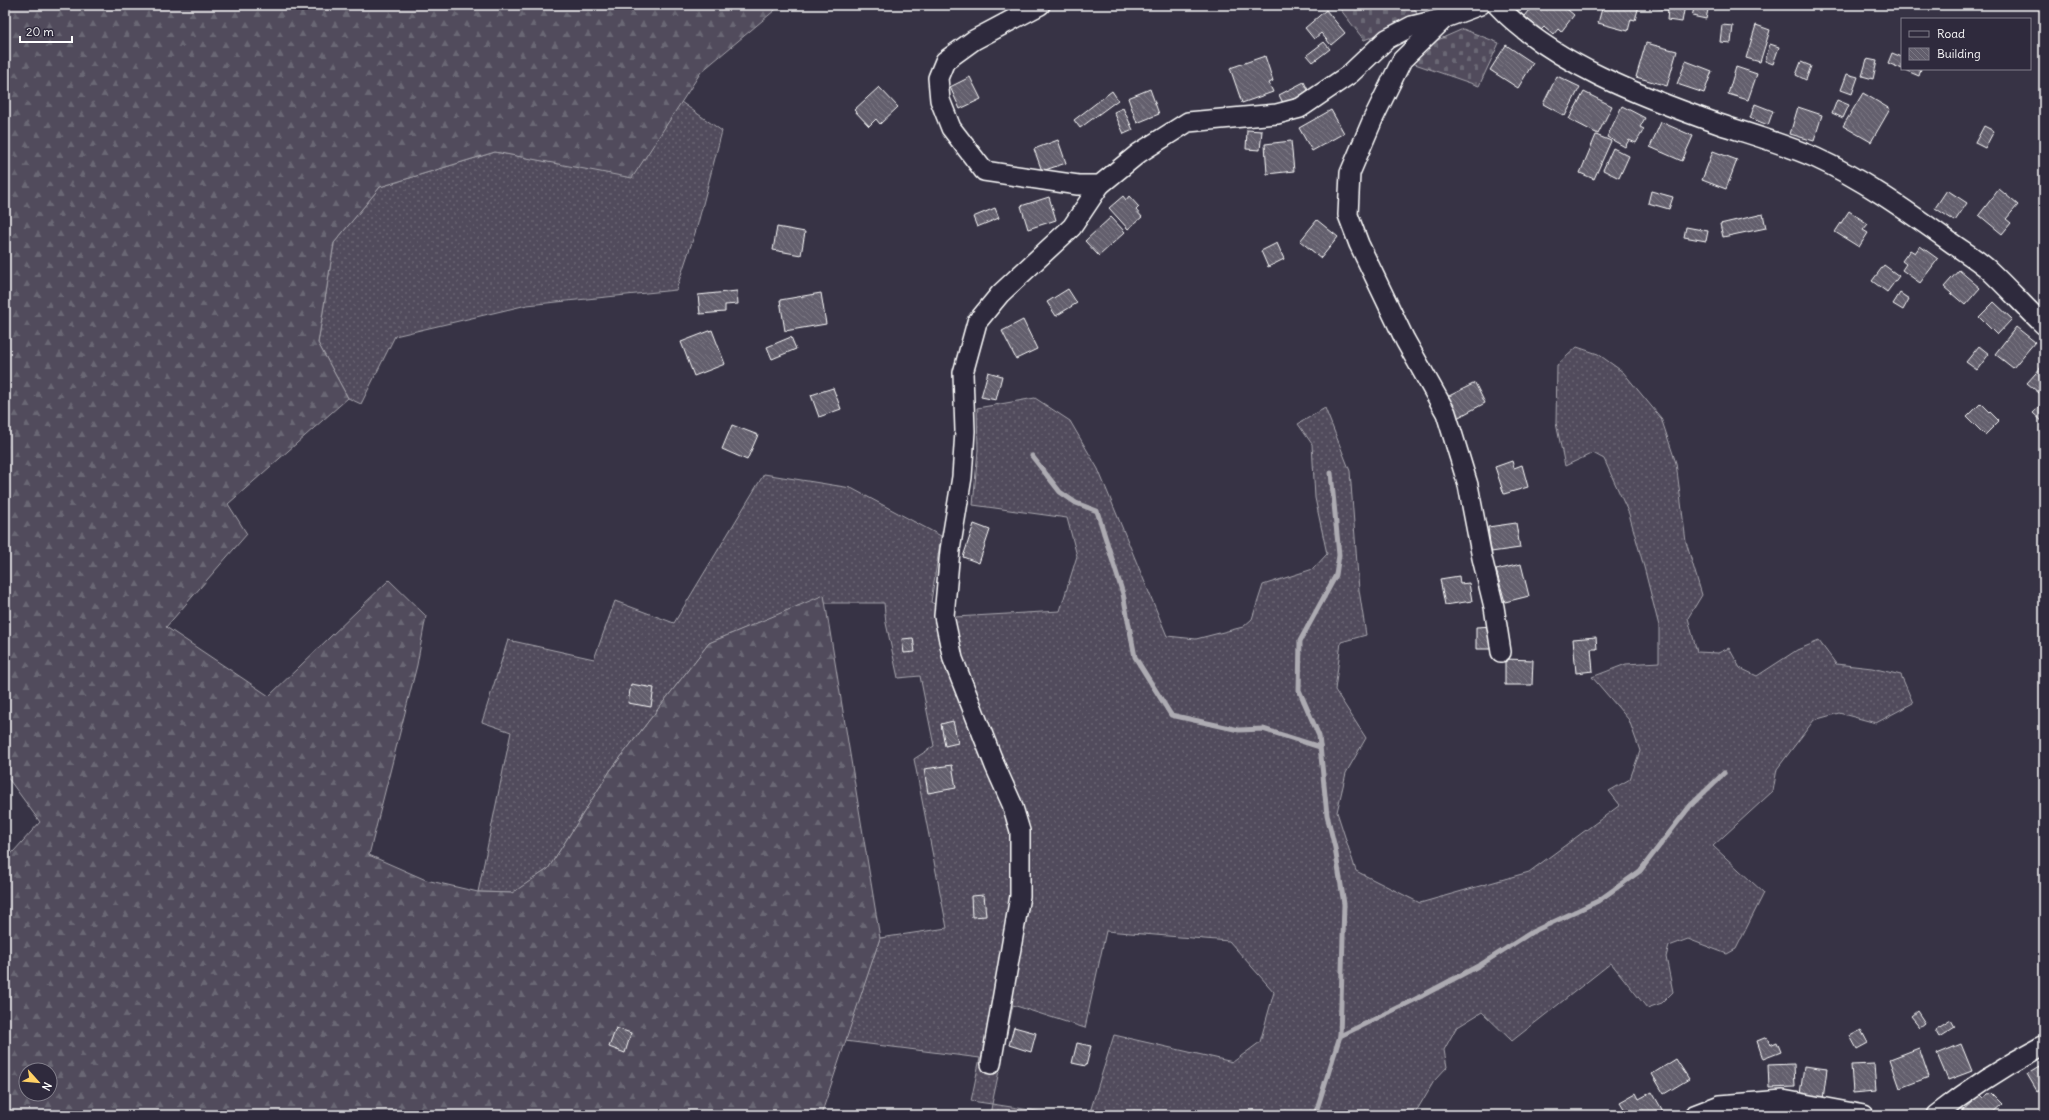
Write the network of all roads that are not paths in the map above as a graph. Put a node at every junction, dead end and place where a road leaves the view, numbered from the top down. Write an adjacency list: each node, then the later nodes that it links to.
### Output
1 (1040, 5): 5 (street)
2 (1480, 5): 4 (street)
3 (1497, 5): 6 (street)
4 (1445, 18): 5 (street); 7 (street)
5 (1100, 185): 9 (street)
6 (2044, 325)
7 (1501, 652)
8 (2044, 1045): 12 (street)
9 (991, 1064)
10 (1694, 1115): 11 (street)
11 (1864, 1115)
12 (1936, 1115)

